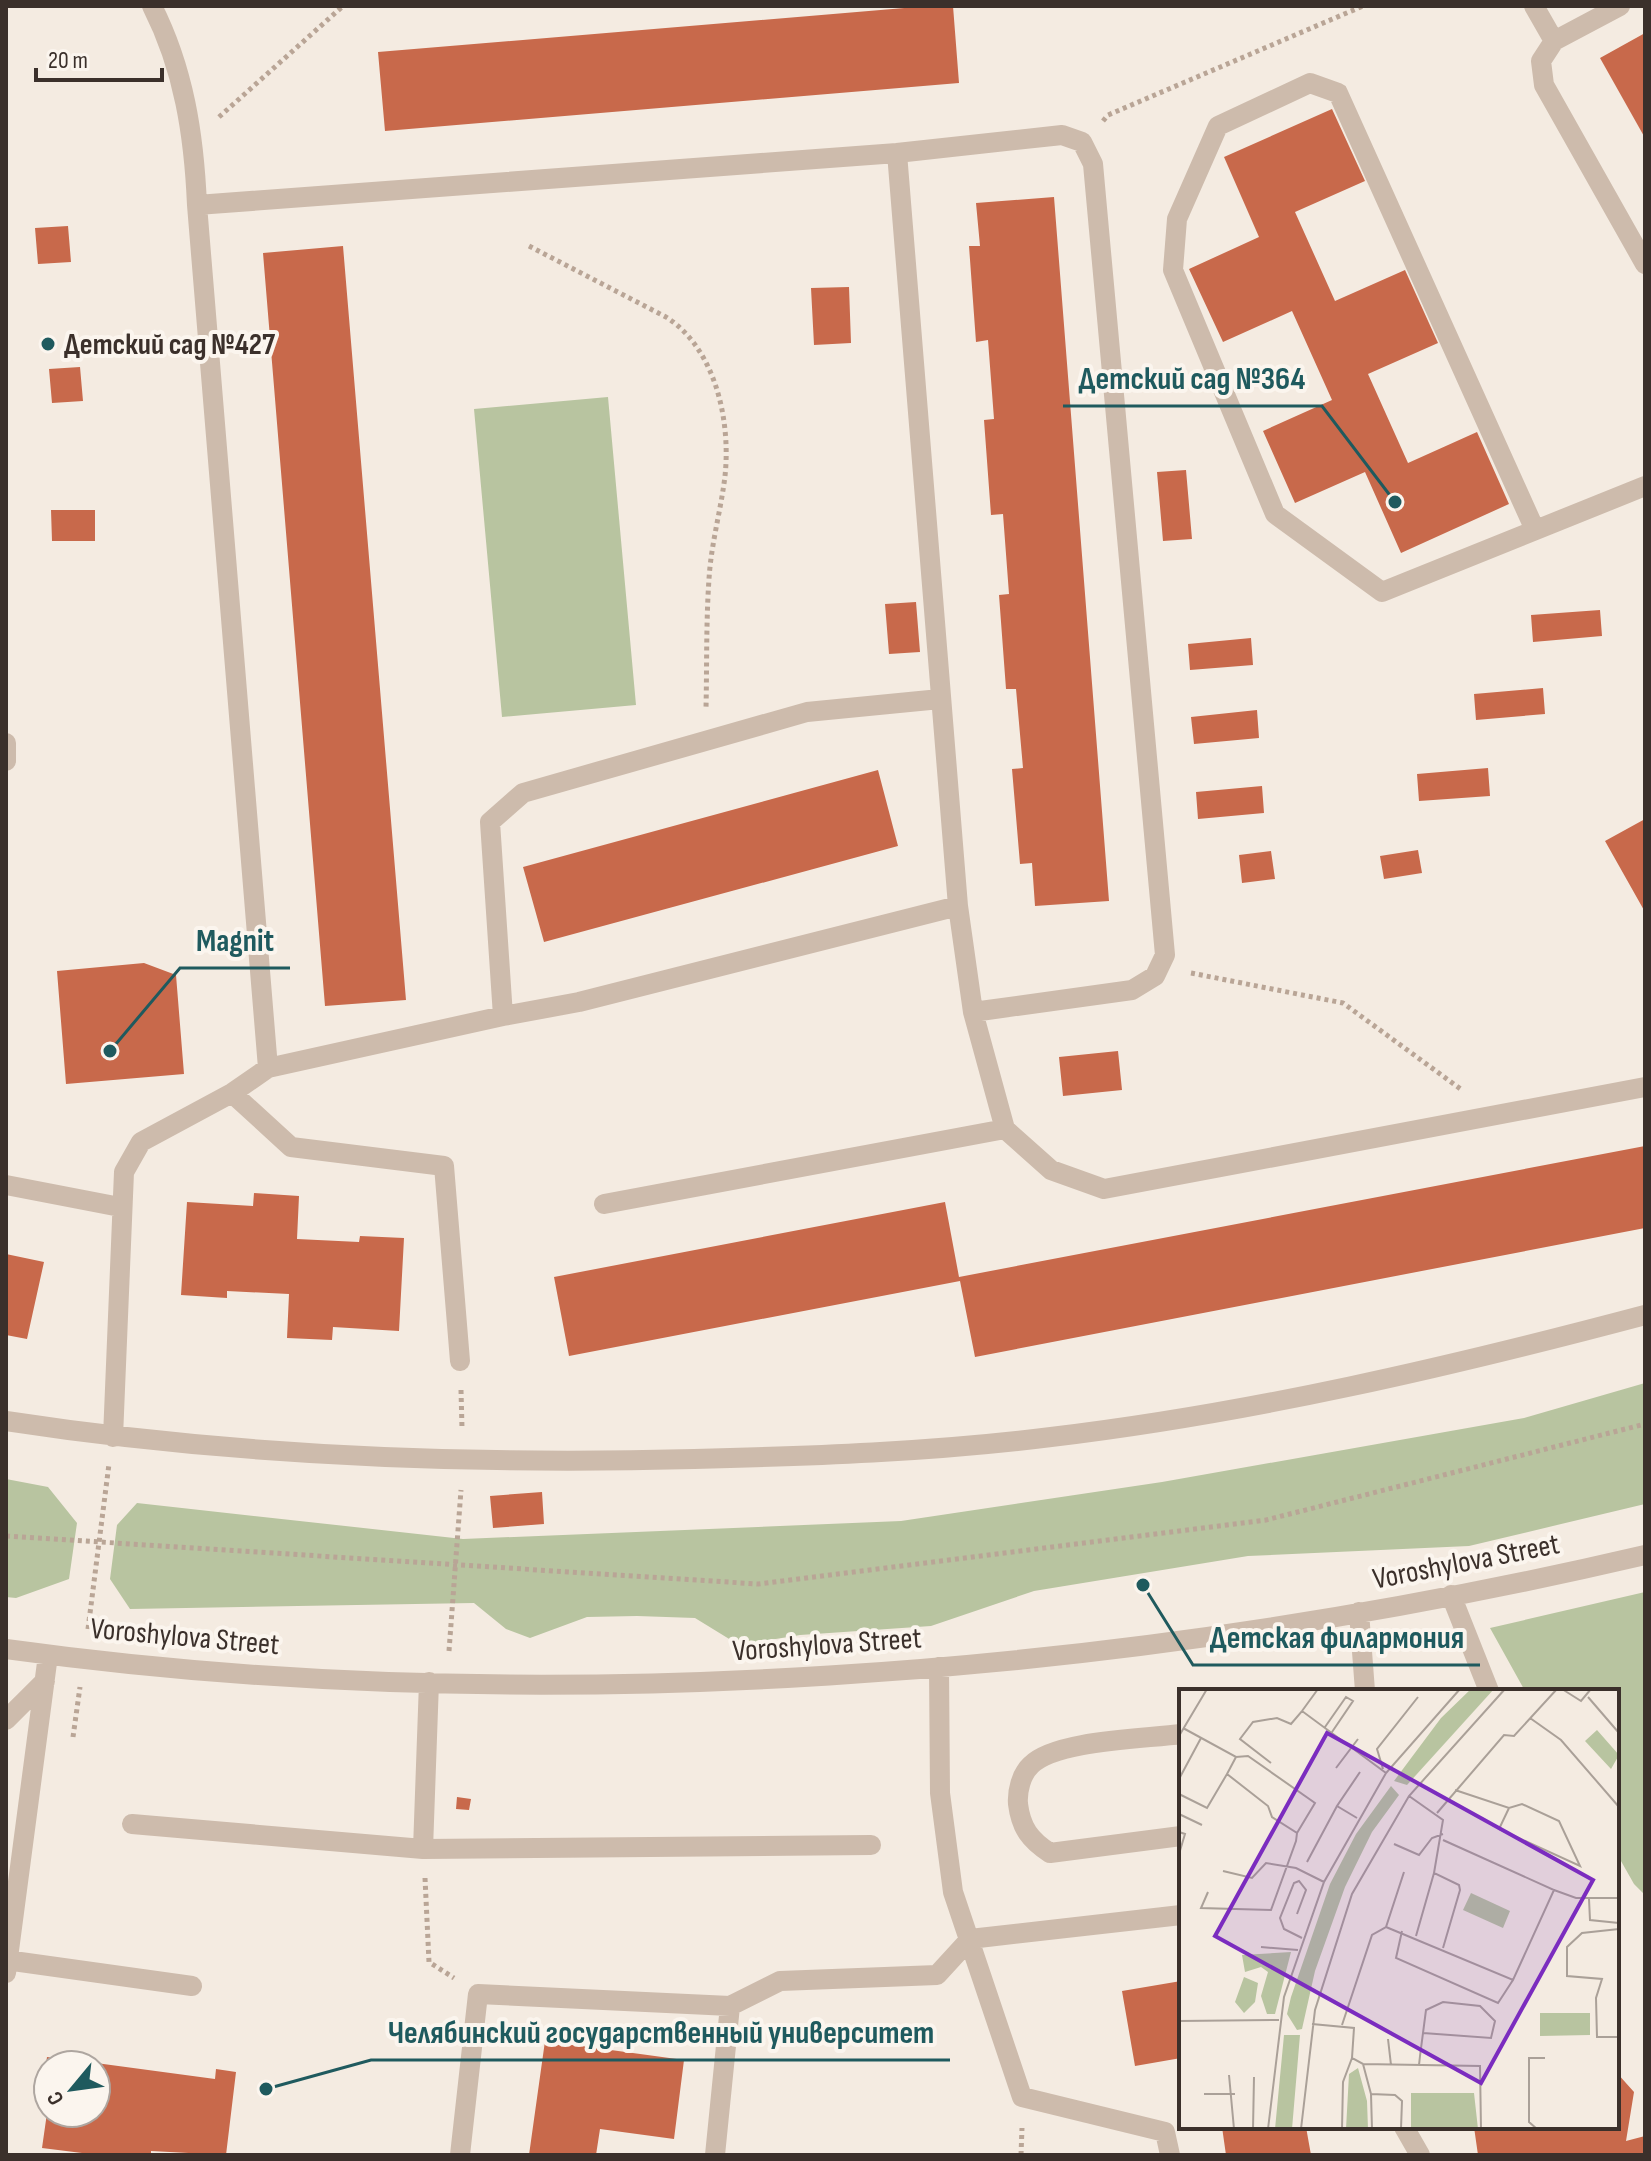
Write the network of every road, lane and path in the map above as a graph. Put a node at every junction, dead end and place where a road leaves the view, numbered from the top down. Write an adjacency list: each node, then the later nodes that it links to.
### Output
1 (152, 6): 7 (street)
2 (343, 6): 7 (path)
3 (1363, 6): 8 (path)
4 (1534, 6): 6 (street)
5 (1620, 6): 6 (street)
6 (1554, 41): 12 (street)
7 (194, 139): 10 (street)
8 (1082, 142): 9 (street); 20 (street)
9 (897, 153): 10 (street); 15 (street)
10 (197, 205): 23 (street)
11 (529, 246): 16 (path)
12 (1645, 264)
13 (1645, 486): 14 (street)
14 (1535, 530): 14 (street)
15 (940, 699): 16 (street); 19 (street)
16 (705, 741): 22 (street)
17 (6, 743): 18 (street)
18 (6, 761)
19 (958, 906): 21 (street); 22 (street)
20 (1160, 966): 21 (street); 26 (path)
21 (973, 1012): 27 (street)
22 (503, 1016): 23 (street)
23 (268, 1068): 25 (street)
24 (1645, 1087): 26 (street)
25 (232, 1093): 30 (street); 32 (street)
26 (1495, 1114): 27 (street)
27 (1005, 1129): 29 (street)
28 (6, 1185): 30 (street)
29 (604, 1204)
30 (120, 1207): 35 (street)
31 (1645, 1315): 36 (street)
32 (460, 1361): 36 (path)
33 (6, 1421): 35 (street)
34 (1645, 1424): 40 (path)
35 (113, 1437): 36 (street); 38 (path)
36 (463, 1462): 40 (path)
37 (6, 1536): 38 (path)
38 (98, 1543): 40 (path); 45 (path)
39 (1645, 1555): 41 (street, Voroshylova Street)
40 (456, 1565): 48 (path)
41 (1451, 1595): 42 (street, Voroshylova Street); 50 (street)
42 (1359, 1612): 46 (street, Voroshylova Street); 49 (street)
43 (6, 1649): 44 (street, Voroshylova Street)
44 (48, 1655): 45 (street, Voroshylova Street); 47 (street)
45 (84, 1658): 48 (street, Voroshylova Street); 53 (path)
46 (939, 1667): 48 (street, Voroshylova Street); 59 (street)
47 (45, 1681): 51 (street); 60 (street)
48 (438, 1683): 57 (street)
49 (1365, 1689)
50 (1488, 1689)
51 (6, 1720)
52 (1179, 1734): 55 (street)
53 (73, 1737)
54 (132, 1824): 57 (street)
55 (1179, 1836)
56 (871, 1845): 57 (street)
57 (423, 1849): 62 (path)
58 (1179, 1915): 59 (street)
59 (970, 1939): 63 (street); 67 (street)
60 (7, 1964): 61 (street)
61 (192, 1986)
62 (478, 1994): 63 (street); 65 (street)
63 (730, 2006): 66 (street)
64 (1405, 2129): 68 (street)
65 (460, 2155)
66 (715, 2155)
67 (1170, 2155)
68 (1420, 2155)

